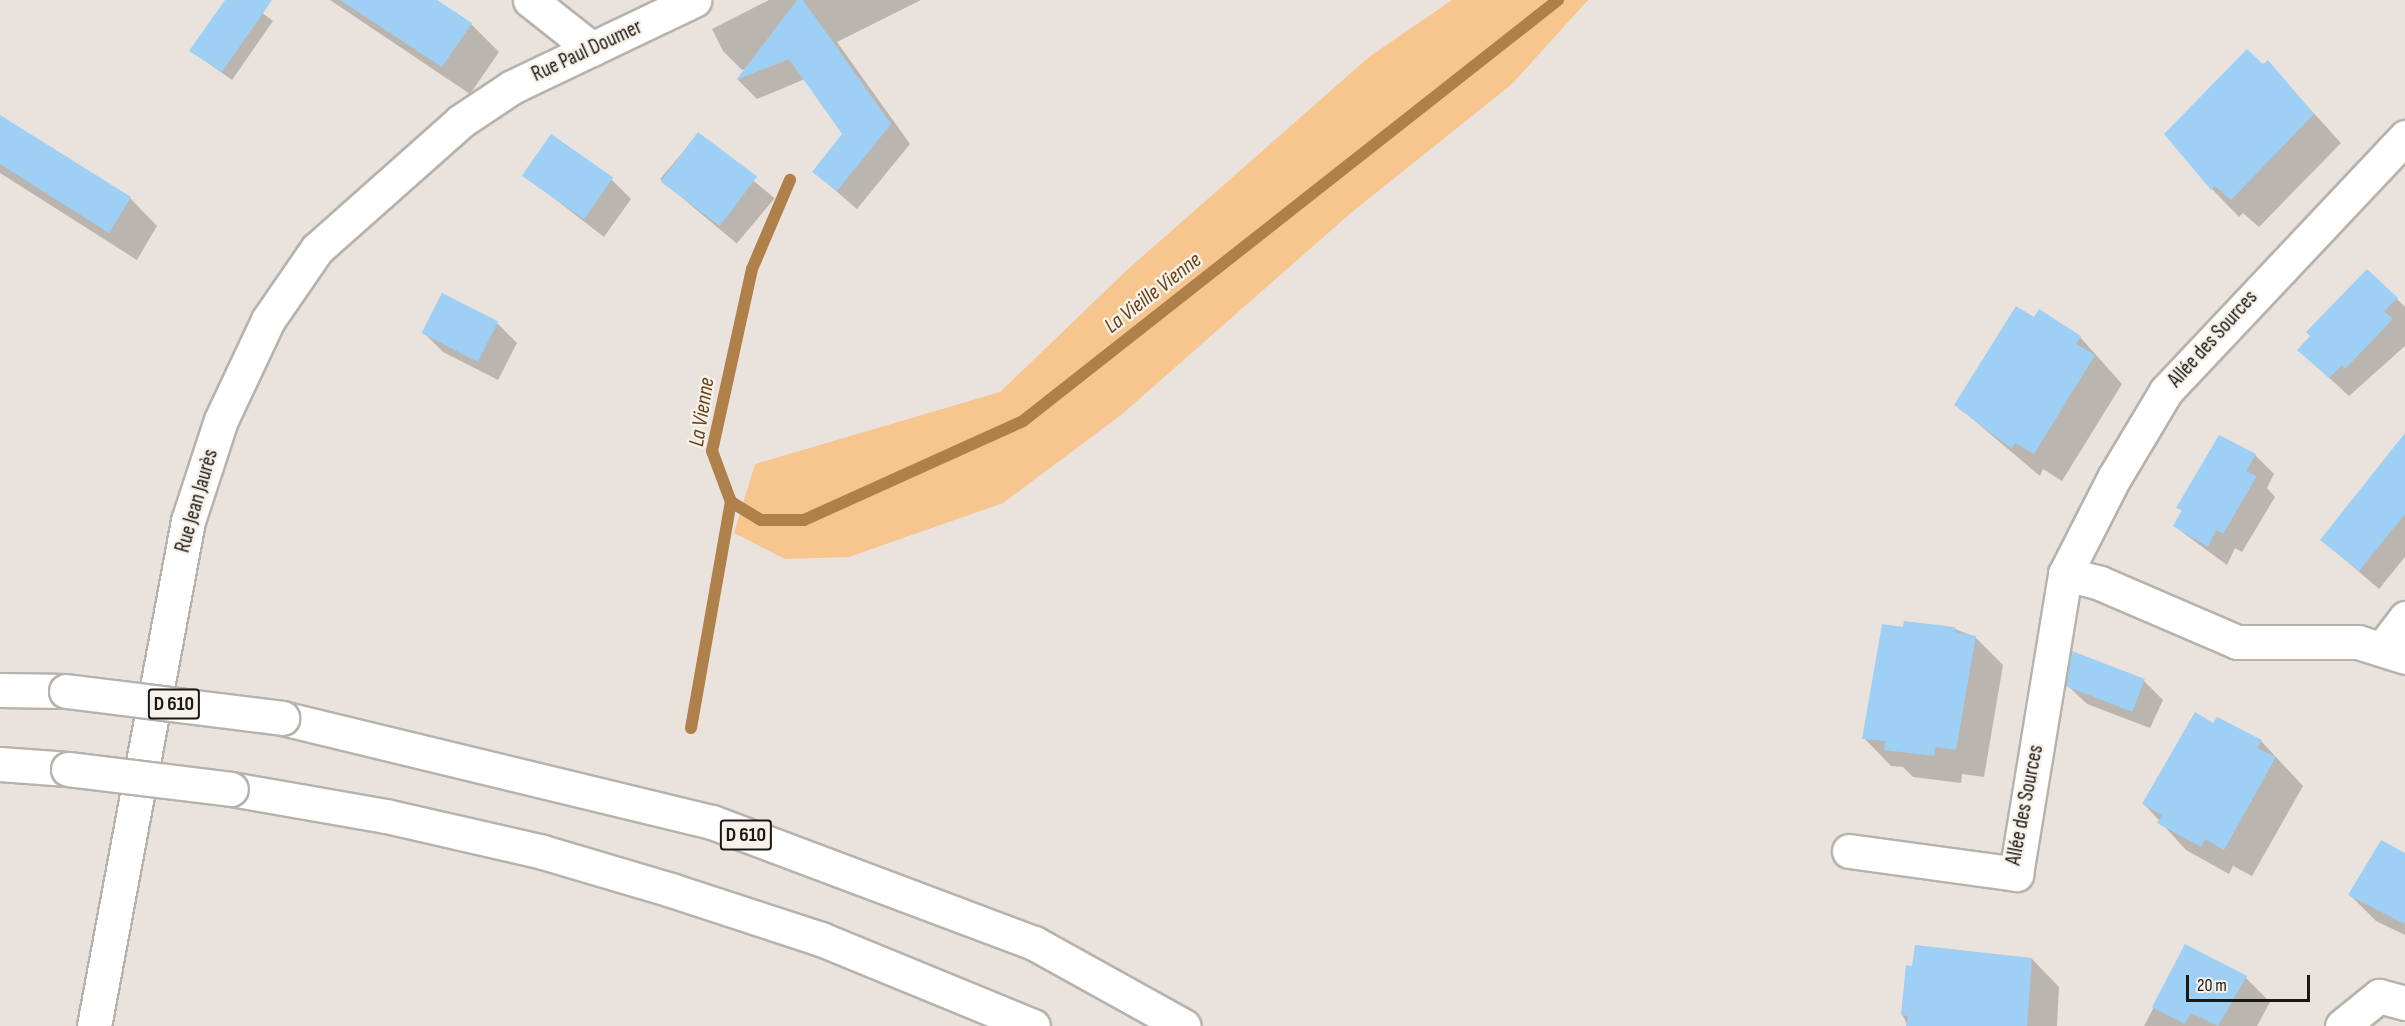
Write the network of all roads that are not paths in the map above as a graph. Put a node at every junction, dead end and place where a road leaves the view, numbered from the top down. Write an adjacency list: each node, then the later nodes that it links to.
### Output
1 (530, 0): 3 (main road)
2 (694, 0): 3 (main road, Rue Paul Doumer)
3 (592, 49): 4 (main road, Rue Paul Doumer)
4 (512, 87): 13 (main road, Rue Jean Jaurès)
5 (2405, 137): 6 (main road, Allée des Sources)
6 (2065, 574): 8 (main road); 11 (main road, Allée des Sources)
7 (2405, 618): 8 (main road)
8 (2393, 653)
9 (0, 690): 15 (main road, D 610, bridge)
10 (0, 764): 14 (main road, bridge)
11 (1849, 851)
12 (2405, 1003): 16 (main road)
13 (94, 1026)
14 (1033, 1026)
15 (1184, 1026)
16 (2342, 1026)

